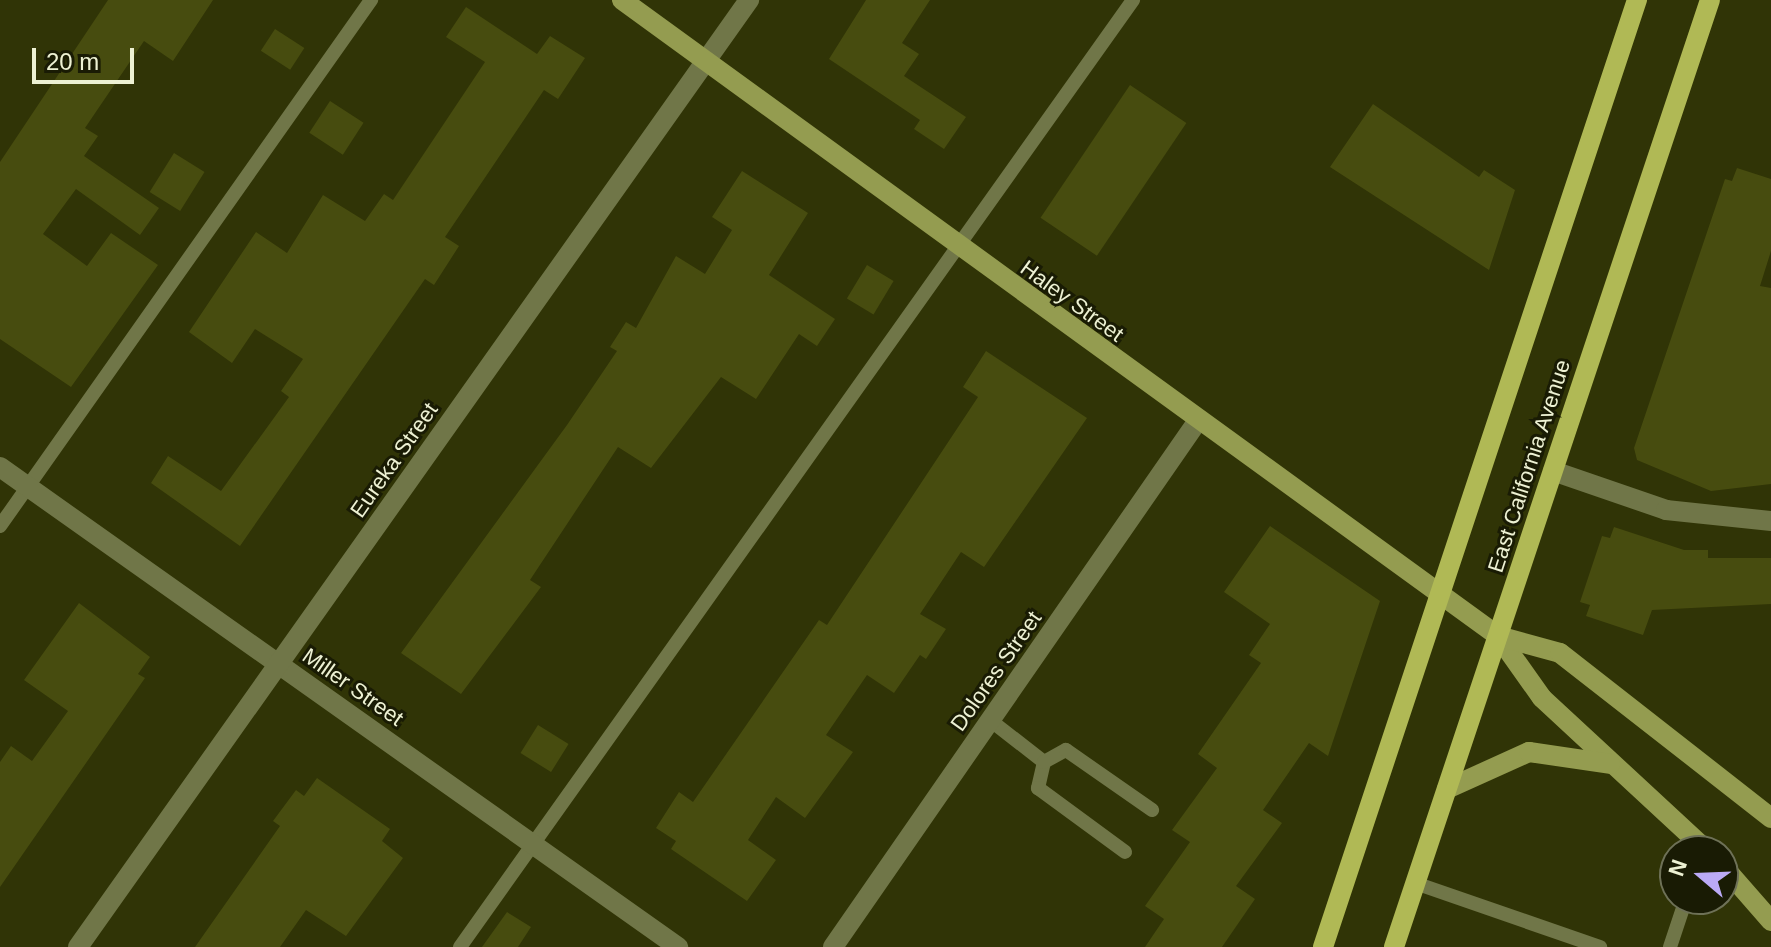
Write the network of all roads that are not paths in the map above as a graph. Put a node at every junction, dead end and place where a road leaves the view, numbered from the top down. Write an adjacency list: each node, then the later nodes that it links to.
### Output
1 (371, 0): 12 (lane)
2 (622, 0): 7 (street, Haley Street)
3 (749, 0): 7 (street, Eureka Street)
4 (1133, 0): 8 (lane)
5 (1637, 0): 15 (main road, East California Avenue)
6 (1710, 0): 11 (main road, East California Avenue)
7 (707, 60): 8 (street, Haley Street); 17 (street, Eureka Street)
8 (959, 248): 9 (street, Haley Street); 25 (lane)
9 (1197, 422): 15 (street, Haley Street); 18 (street, Dolores Street)
10 (0, 467): 12 (street, Miller Street)
11 (1553, 471): 13 (street); 16 (main road, East California Avenue)
12 (28, 487): 14 (lane); 17 (street, Miller Street)
13 (1771, 521)
14 (0, 526)
15 (1438, 593): 16 (street, Haley Street); 35 (main road, East California Avenue)
16 (1498, 636): 20 (street); 21 (main road, East California Avenue); 23 (street)
17 (279, 664): 25 (street, Miller Street); 31 (street, Eureka Street)
18 (990, 720): 19 (lane); 34 (street, Dolores Street)
19 (1044, 762): 22 (lane); 26 (lane)
20 (1615, 765): 21 (street); 24 (street)
21 (1447, 789): 27 (main road, East California Avenue)
22 (1152, 810)
23 (1771, 818)
24 (1690, 835)
25 (534, 845): 32 (lane); 33 (street, Miller Street)
26 (1125, 852)
27 (1415, 883): 36 (main road, East California Avenue); 37 (lane)
28 (1739, 884): 30 (street)
29 (1681, 915): 38 (lane)
30 (1771, 921)
31 (78, 947)
32 (460, 947)
33 (678, 947)
34 (833, 947)
35 (1323, 947)
36 (1394, 947)
37 (1600, 947)
38 (1670, 947)

